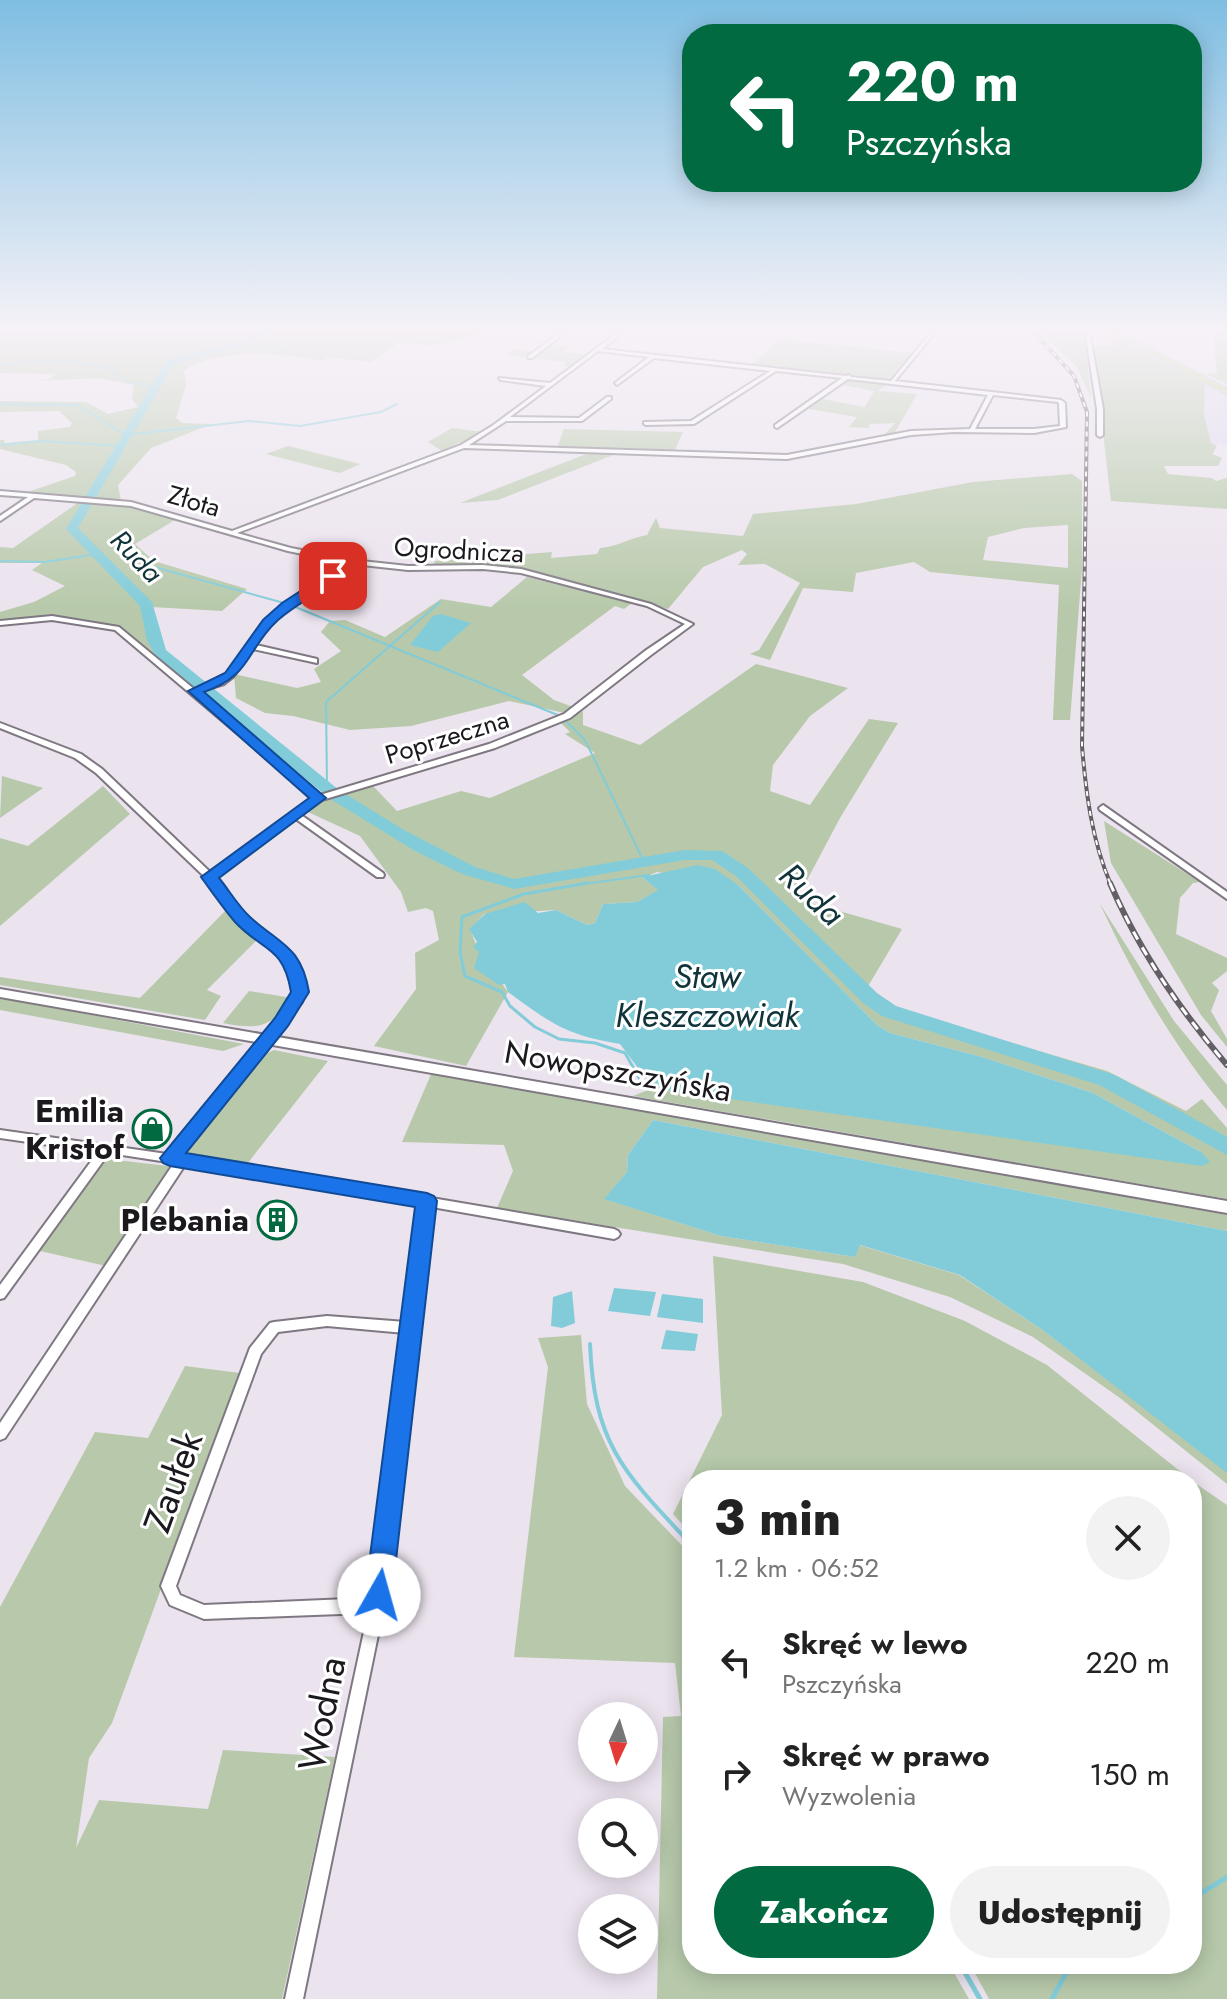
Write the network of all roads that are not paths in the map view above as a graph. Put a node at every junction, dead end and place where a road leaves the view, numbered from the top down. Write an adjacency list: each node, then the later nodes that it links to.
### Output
1 (499, 423): 9 (street)
2 (781, 423): 6 (street)
3 (976, 423): 7 (street)
4 (1063, 423): 7 (street)
5 (1100, 423): 8 (street)
6 (777, 426)
7 (972, 430): 9 (street)
8 (1100, 435)
9 (463, 446): 13 (street)
10 (0, 493): 11 (street, Złota)
11 (31, 498): 12 (street); 13 (street, Złota)
12 (0, 519)
13 (234, 532): 14 (street, Ogrodnicza)
14 (352, 562): 16 (street, Ogrodnicza); 17 (street)
15 (0, 623): 19 (street)
16 (690, 624): 21 (street, Poprzeczna)
17 (251, 646): 18 (street); 19 (street)
18 (314, 661)
19 (195, 691): 21 (street)
20 (0, 725): 25 (street)
21 (319, 798): 23 (street, Poprzeczna)
22 (1103, 808): 26 (street)
23 (297, 816): 24 (street); 25 (street, Poprzeczna)
24 (380, 875)
25 (210, 877): 28 (street)
26 (1227, 896)
27 (0, 993): 28 (main road, Nowopszczyńska)
28 (267, 1039): 31 (street); 33 (main road, Nowopszczyńska)
29 (0, 1134): 30 (street)
30 (106, 1149): 31 (street); 35 (street)
31 (176, 1159): 32 (street); 37 (street)
32 (427, 1201): 34 (street); 36 (street, Wodna)
33 (1227, 1207)
34 (614, 1234)
35 (0, 1294)
36 (412, 1328): 38 (street, Wodna); 38 (street, Zaułek)
37 (0, 1434)
38 (377, 1605): 39 (street, Wodna)
39 (294, 1999)

